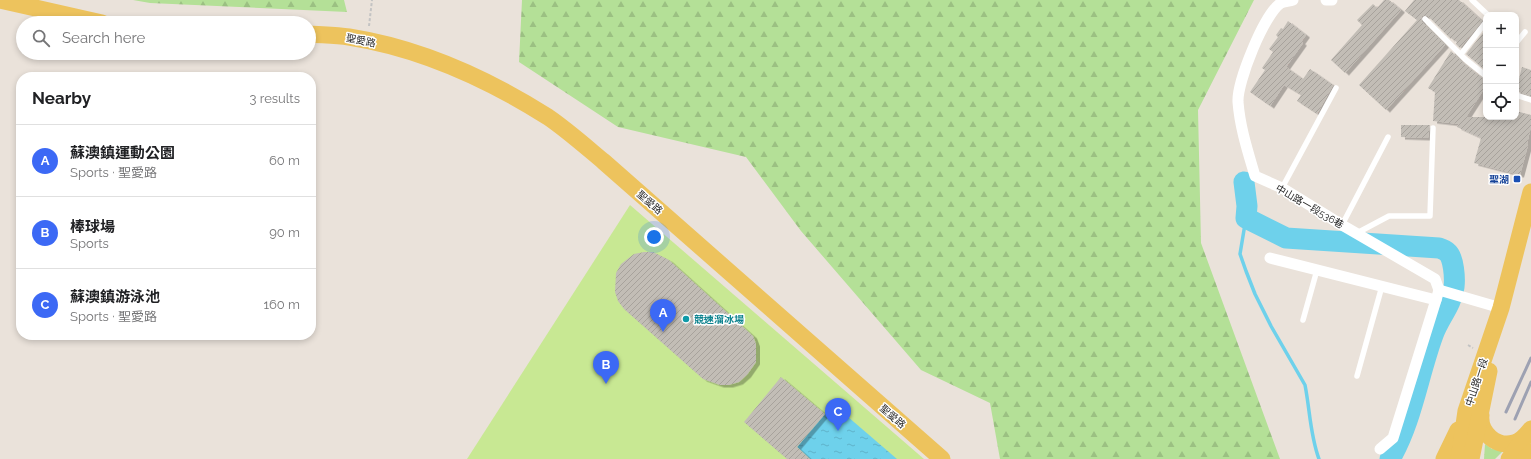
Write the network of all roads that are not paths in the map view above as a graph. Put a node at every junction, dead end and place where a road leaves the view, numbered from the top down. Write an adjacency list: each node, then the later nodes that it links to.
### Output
1 (0, 0): 7 (main road)
2 (1293, 0): 20 (street, 中山路一段536巷)
3 (1326, 0): 4 (street)
4 (1332, 0)
5 (1472, 0): 6 (lane)
6 (1485, 12)
7 (71, 16)
8 (1425, 19): 13 (lane)
9 (1483, 26): 13 (lane)
10 (1525, 32): 12 (lane)
11 (316, 35): 35 (main road, 聖愛路)
12 (1519, 39)
13 (1461, 54): 14 (lane)
14 (1483, 73)
15 (1336, 88): 20 (lane)
16 (1519, 96): 17 (lane)
17 (1531, 100)
18 (1433, 128): 23 (lane)
19 (1388, 137): 22 (lane)
20 (1282, 188): 22 (street, 中山路一段536巷)
21 (1531, 192): 28 (main road, 中山路一段)
22 (1342, 225): 23 (street, 中山路一段536巷)
23 (1357, 233): 27 (street, 中山路一段536巷)
24 (1270, 258): 25 (street)
25 (1317, 270): 26 (street); 29 (lane)
26 (1382, 286): 27 (street); 30 (lane)
27 (1440, 294): 28 (street); 33 (street)
28 (1501, 308): 31 (main road, 中山路一段)
29 (1303, 320)
30 (1357, 376)
31 (1474, 410): 32 (main road); 36 (main road); 37 (main road, 中山路一段); 38 (main road, 中山路一段)
32 (1531, 429): 39 (main road)
33 (1380, 449)
34 (1531, 452): 40 (main road)
35 (942, 459)
36 (1444, 459)
37 (1460, 459)
38 (1471, 459)
39 (1509, 459)
40 (1525, 459)

